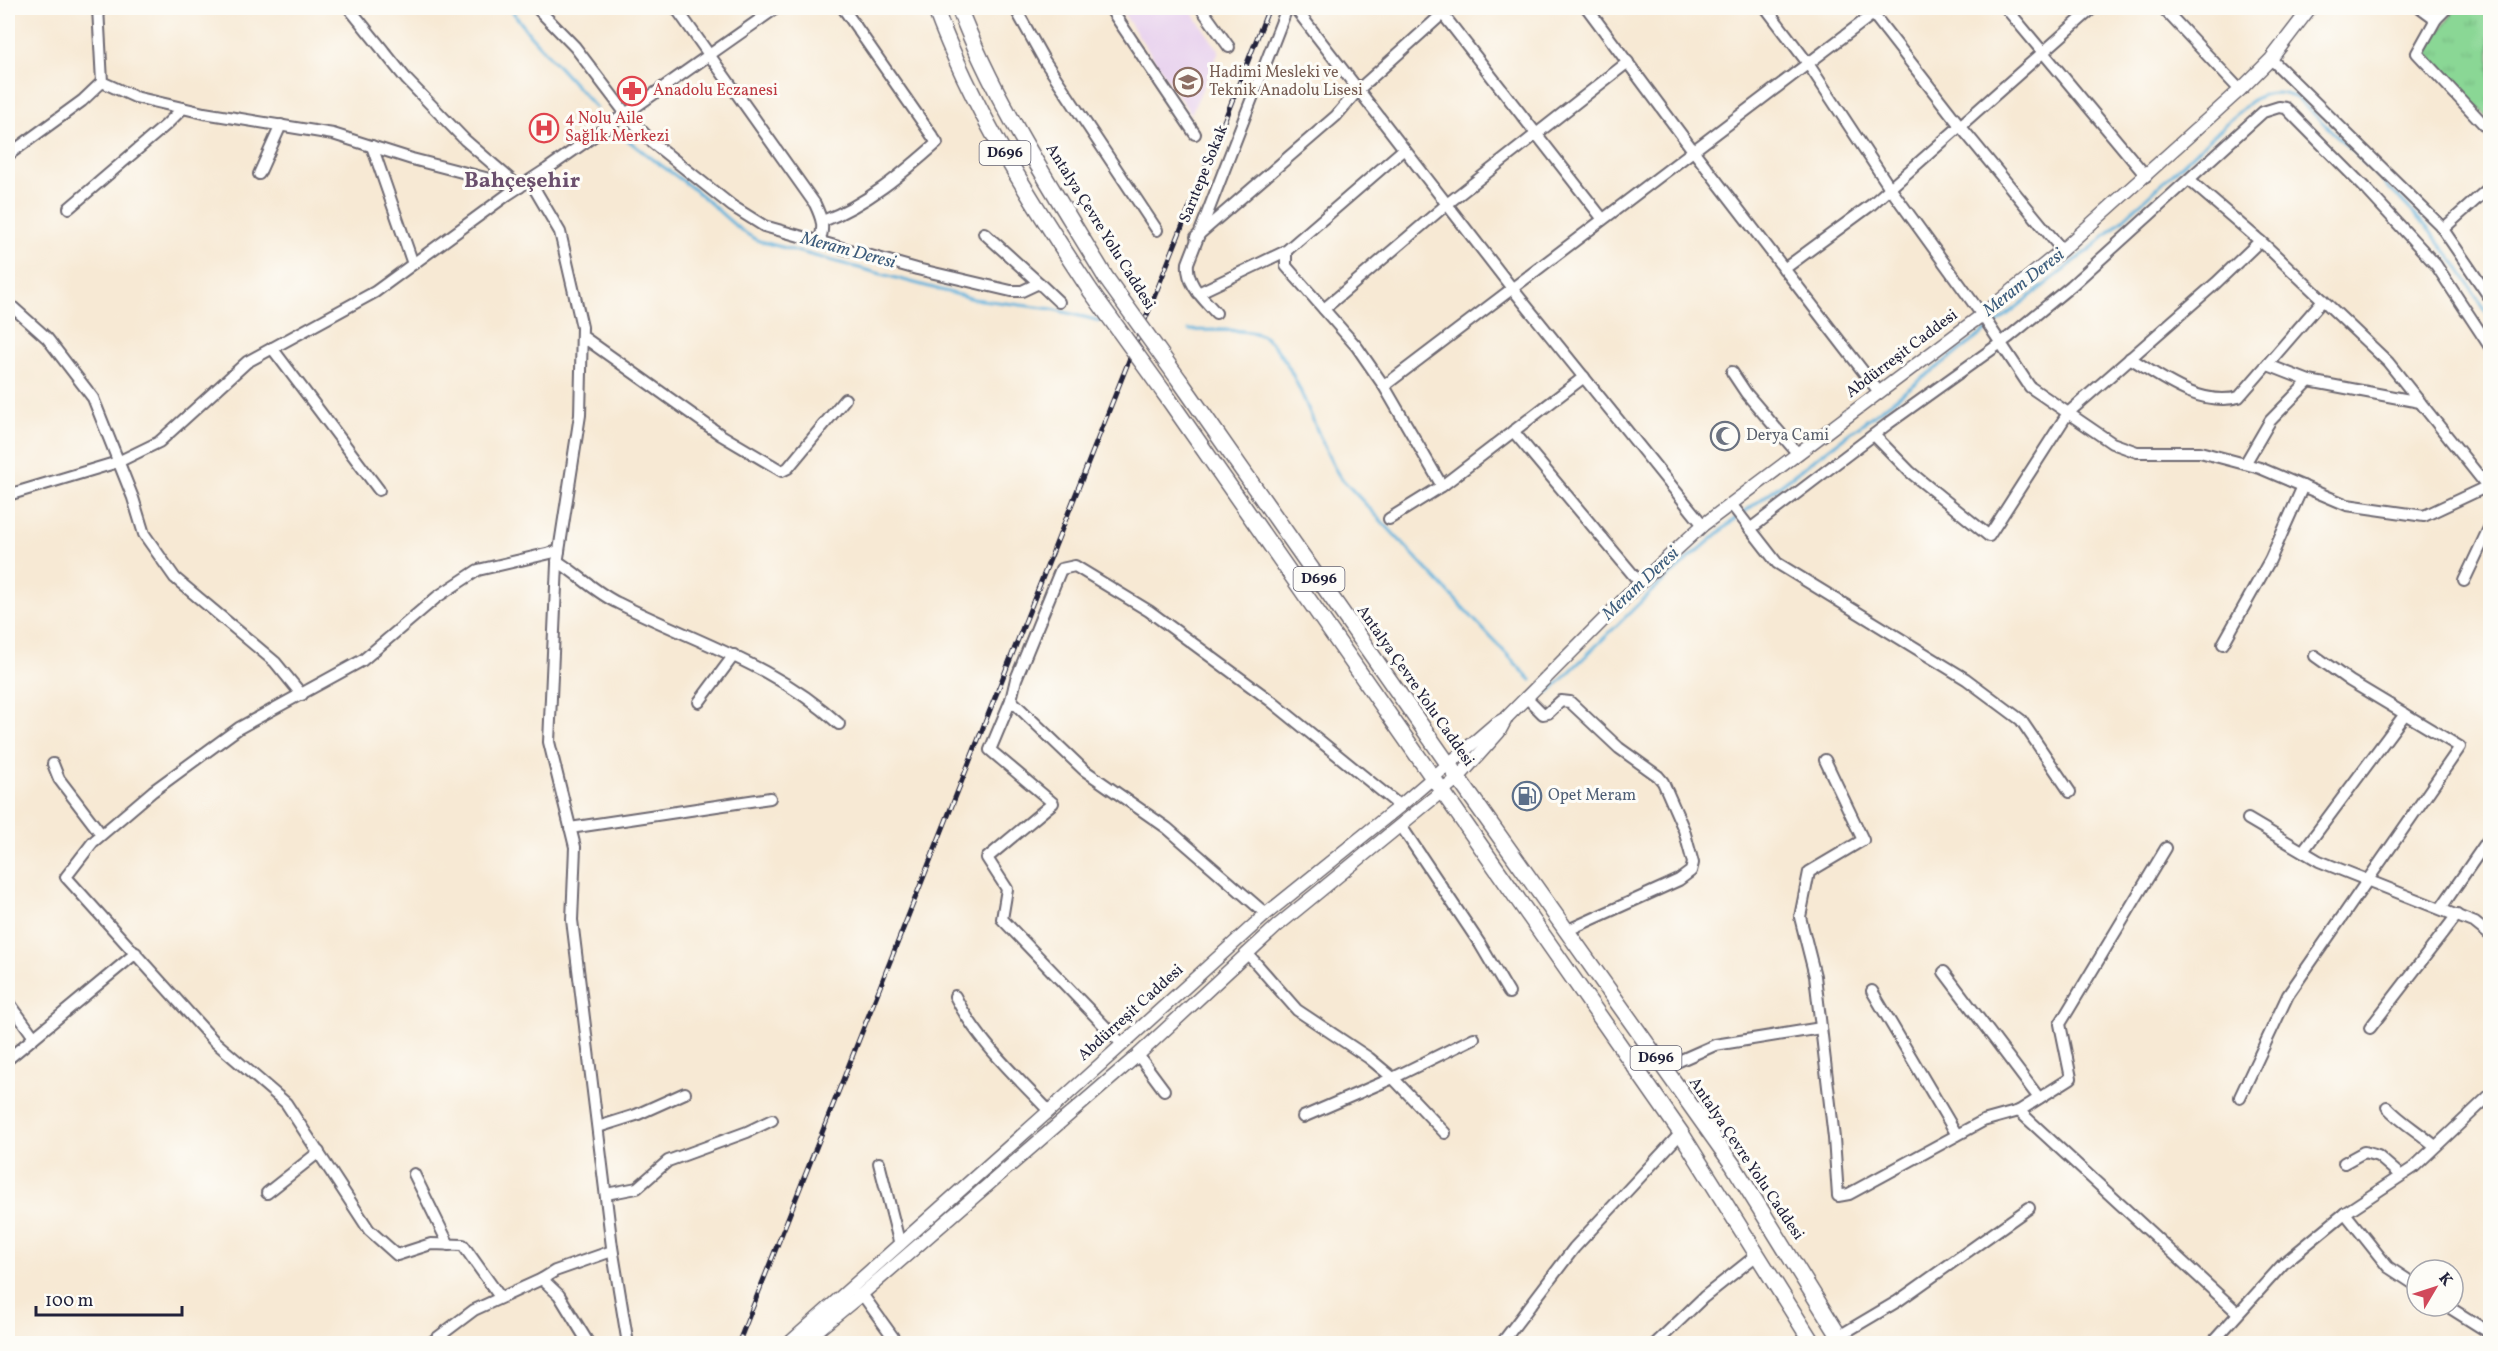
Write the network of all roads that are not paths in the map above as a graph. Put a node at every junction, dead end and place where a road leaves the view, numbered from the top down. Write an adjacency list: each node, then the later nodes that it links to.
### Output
1 (98, 8): 31 (street)
2 (349, 8): 48 (street)
3 (537, 8): 35 (street)
4 (676, 8): 27 (street)
5 (776, 8): 27 (street)
6 (843, 8): 54 (street)
7 (935, 8): 120 (highway, D696, bridge)
8 (959, 8): 119 (highway, Antalya Çevre Yolu Caddesi / D696, bridge)
9 (1016, 8): 56 (street)
10 (1110, 8): 39 (street)
11 (1201, 8): 25 (street)
12 (1287, 8): 58 (street, Sarıtepe Sokak)
13 (1295, 8): 32 (street)
14 (1587, 8): 30 (street)
15 (1766, 8): 29 (street)
16 (2006, 8): 26 (street)
17 (2093, 8): 26 (street)
18 (2163, 8): 33 (street)
19 (2310, 8): 28 (main road, Abdürreşit Caddesi)
20 (2421, 8): 24 (street)
21 (2446, 8): 24 (street)
22 (1443, 9): 32 (street); 40 (street)
23 (1877, 10): 29 (street); 37 (street)
24 (2436, 19): 38 (street)
25 (1229, 47)
26 (2044, 53): 37 (street); 46 (street)
27 (709, 55): 35 (street); 54 (street)
28 (2271, 59): 33 (main road, Abdürreşit Caddesi); 55 (street)
29 (1807, 62): 43 (street); 50 (street)
30 (1628, 63): 40 (street); 43 (street)
31 (102, 82): 34 (street); 44 (street)
32 (1358, 90): 42 (street); 58 (street)
33 (2240, 90): 46 (main road, Abdürreşit Caddesi)
34 (183, 108): 36 (street); 52 (street)
35 (626, 114): 48 (street); 60 (street)
36 (281, 125): 41 (street); 45 (street)
37 (1961, 127): 50 (street); 61 (street)
38 (2490, 132)
39 (1195, 134)
40 (1537, 134): 51 (street); 53 (street)
41 (372, 146): 48 (street); 63 (street)
42 (1404, 149): 51 (street); 62 (street)
43 (1692, 149): 53 (street); 64 (street)
44 (8, 155)
45 (259, 174)
46 (2146, 176): 61 (main road, Abdürreşit Caddesi)
47 (2190, 180): 59 (street); 76 (street); 77 (street)
48 (525, 184): 63 (street); 75 (street)
49 (2490, 187): 55 (street)
50 (1890, 188): 64 (street); 74 (street)
51 (1447, 204): 66 (street); 72 (street)
52 (69, 208)
53 (1602, 218): 66 (street)
54 (823, 221): 60 (street)
55 (2443, 229): 68 (street)
56 (1156, 230)
57 (984, 233): 65 (street)
58 (1196, 237): 67 (street, Sarıtepe Sokak)
59 (2260, 241): 69 (street); 79 (street)
60 (819, 242): 65 (street)
61 (2062, 250): 74 (main road, Abdürreşit Caddesi)
62 (1286, 251): 67 (street); 72 (street)
63 (413, 264): 78 (street)
64 (1784, 269): 85 (street)
65 (1039, 283): 70 (street)
66 (1511, 287): 82 (street); 84 (street)
67 (1198, 293): 73 (street, Sarıtepe Sokak)
68 (2490, 298)
69 (2323, 300): 80 (street); 87 (street)
70 (1059, 302)
71 (8, 303): 92 (street)
72 (1324, 309): 84 (street)
73 (1216, 314)
74 (1984, 318): 76 (street); 85 (main road, Abdürreşit Caddesi)
75 (582, 336): 86 (street); 104 (street)
76 (1997, 338): 88 (street); 90 (street)
77 (2490, 347)
78 (272, 348): 92 (street); 97 (street)
79 (2130, 358): 80 (street); 88 (street)
80 (2268, 365): 83 (street)
81 (1732, 372): 91 (street)
82 (1584, 377): 89 (street); 101 (street)
83 (2309, 381): 87 (street); 93 (street)
84 (1384, 386): 94 (street)
85 (1879, 392): 91 (main road, Abdürreşit Caddesi)
86 (845, 399)
87 (2420, 402): 96 (street)
88 (2068, 413): 90 (street); 93 (street)
89 (1513, 431): 94 (street); 106 (street)
90 (1874, 435): 102 (street)
91 (1798, 454): 99 (main road, Abdürreşit Caddesi)
92 (118, 462): 98 (street); 110 (street)
93 (2245, 464): 95 (street)
94 (1442, 486): 100 (street)
95 (2303, 486): 96 (street); 107 (street)
96 (2489, 486)
97 (379, 489)
98 (8, 495)
99 (1733, 507): 101 (main road, Abdürreşit Caddesi); 102 (street)
100 (1389, 519)
101 (1703, 525): 106 (main road, Abdürreşit Caddesi)
102 (1747, 526): 123 (street)
103 (2490, 526): 105 (street)
104 (558, 556): 108 (street); 110 (street); 128 (street)
105 (2464, 581)
106 (1640, 583): 111 (main road, Abdürreşit Caddesi)
107 (2223, 644)
108 (734, 655): 113 (street); 116 (street)
109 (2316, 656): 114 (street)
110 (302, 695): 129 (street)
111 (1526, 697): 115 (main road, Abdürreşit Caddesi); 137 (street)
112 (1011, 700): 125 (street); 135 (street); 150 (street)
113 (699, 702)
114 (2404, 714): 132 (street); 133 (street)
115 (1506, 718): 119 (main road, Abdürreşit Caddesi); 121 (main road, Abdürreşit Caddesi)
116 (839, 724)
117 (1825, 760): 146 (street)
118 (53, 764): 129 (street)
119 (1448, 765): 120 (main road, Abdürreşit Caddesi); 121 (highway, Antalya Çevre Yolu Caddesi / D696)
120 (1434, 777): 122 (highway, D696); 125 (main road, Abdürreşit Caddesi)
121 (1458, 778): 122 (main road, Abdürreşit Caddesi); 137 (highway, Antalya Çevre Yolu Caddesi / D696)
122 (1444, 790): 127 (main road, Abdürreşit Caddesi); 167 (highway, D696)
123 (2070, 792)
124 (770, 798): 128 (street)
125 (1400, 806): 135 (main road, Abdürreşit Caddesi)
126 (2248, 819): 132 (street)
127 (1401, 826): 140 (main road, Abdürreşit Caddesi); 143 (street)
128 (570, 828): 165 (street)
129 (101, 834): 139 (street)
130 (2490, 837): 134 (street)
131 (2166, 848): 159 (street)
132 (2303, 851): 133 (street)
133 (2367, 879): 134 (street); 158 (street)
134 (2441, 908): 136 (street)
135 (1266, 914): 150 (main road, Abdürreşit Caddesi)
136 (2457, 915): 138 (street); 147 (street)
137 (1566, 931): 153 (highway, Antalya Çevre Yolu Caddesi / D696)
138 (2490, 935)
139 (136, 953): 148 (street); 170 (street)
140 (1247, 953): 151 (main road, Abdürreşit Caddesi); 154 (street)
141 (1944, 972): 159 (street)
142 (1872, 991): 168 (street)
143 (1509, 993)
144 (955, 996): 161 (street)
145 (8, 1001): 148 (street)
146 (1821, 1028): 153 (street); 168 (street)
147 (2370, 1028)
148 (34, 1037): 152 (street)
149 (1474, 1038): 154 (street)
150 (1121, 1043): 161 (main road, Abdürreşit Caddesi)
151 (1138, 1055): 155 (street); 185 (main road, Abdürreşit Caddesi)
152 (8, 1059)
153 (1663, 1068): 190 (highway, Antalya Çevre Yolu Caddesi / D696)
154 (1393, 1078): 163 (street); 166 (street)
155 (1164, 1090)
156 (685, 1094): 165 (street)
157 (2490, 1095): 169 (street)
158 (2240, 1097)
159 (2039, 1098): 162 (street)
160 (2387, 1107): 169 (street)
161 (1049, 1111): 180 (main road, Abdürreşit Caddesi)
162 (2019, 1111): 168 (street); 187 (street)
163 (1303, 1117)
164 (772, 1120): 176 (street)
165 (598, 1127): 176 (street)
166 (1445, 1133)
167 (1681, 1133): 182 (highway, D696); 197 (street)
168 (1957, 1135)
169 (2435, 1146): 174 (street)
170 (319, 1152): 175 (street); 179 (street)
171 (879, 1163): 180 (street)
172 (2344, 1163): 174 (street)
173 (414, 1174): 179 (street)
174 (2400, 1176): 178 (street)
175 (267, 1193)
176 (606, 1194): 181 (street)
177 (2029, 1208): 190 (street)
178 (2345, 1213): 183 (street); 187 (street)
179 (449, 1245): 186 (street)
180 (900, 1245): 194 (main road, Abdürreşit Caddesi)
181 (612, 1251): 184 (street); 193 (street)
182 (1758, 1254): 198 (street); 199 (highway, D696)
183 (2405, 1278)
184 (542, 1280): 186 (street); 192 (street)
185 (862, 1294): 195 (main road, Abdürreşit Caddesi); 196 (street)
186 (500, 1297): 191 (street)
187 (2237, 1312): 200 (street)
188 (2465, 1317): 189 (street)
189 (2490, 1333)
190 (1841, 1340)
191 (429, 1344)
192 (589, 1344)
193 (628, 1344)
194 (788, 1344)
195 (801, 1344)
196 (898, 1344)
197 (1501, 1344)
198 (1655, 1344)
199 (1812, 1344)
200 (2211, 1344)

